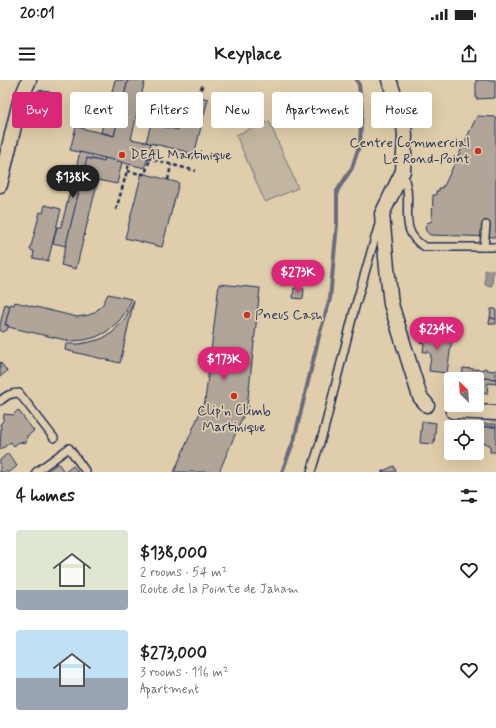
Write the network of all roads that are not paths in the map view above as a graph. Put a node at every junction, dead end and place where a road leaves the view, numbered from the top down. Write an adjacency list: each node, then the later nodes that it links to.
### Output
1 (29, 80): 4 (street)
2 (389, 80): 3 (street)
3 (403, 171): 5 (street); 7 (lane)
4 (0, 185)
5 (382, 214): 10 (street); 16 (lane)
6 (486, 225): 7 (lane)
7 (484, 247): 8 (lane)
8 (496, 247)
9 (0, 401): 13 (lane)
10 (427, 405)
11 (474, 412): 12 (street)
12 (496, 413)
13 (54, 438)
14 (36, 472): 15 (lane)
15 (86, 472)
16 (311, 472)

